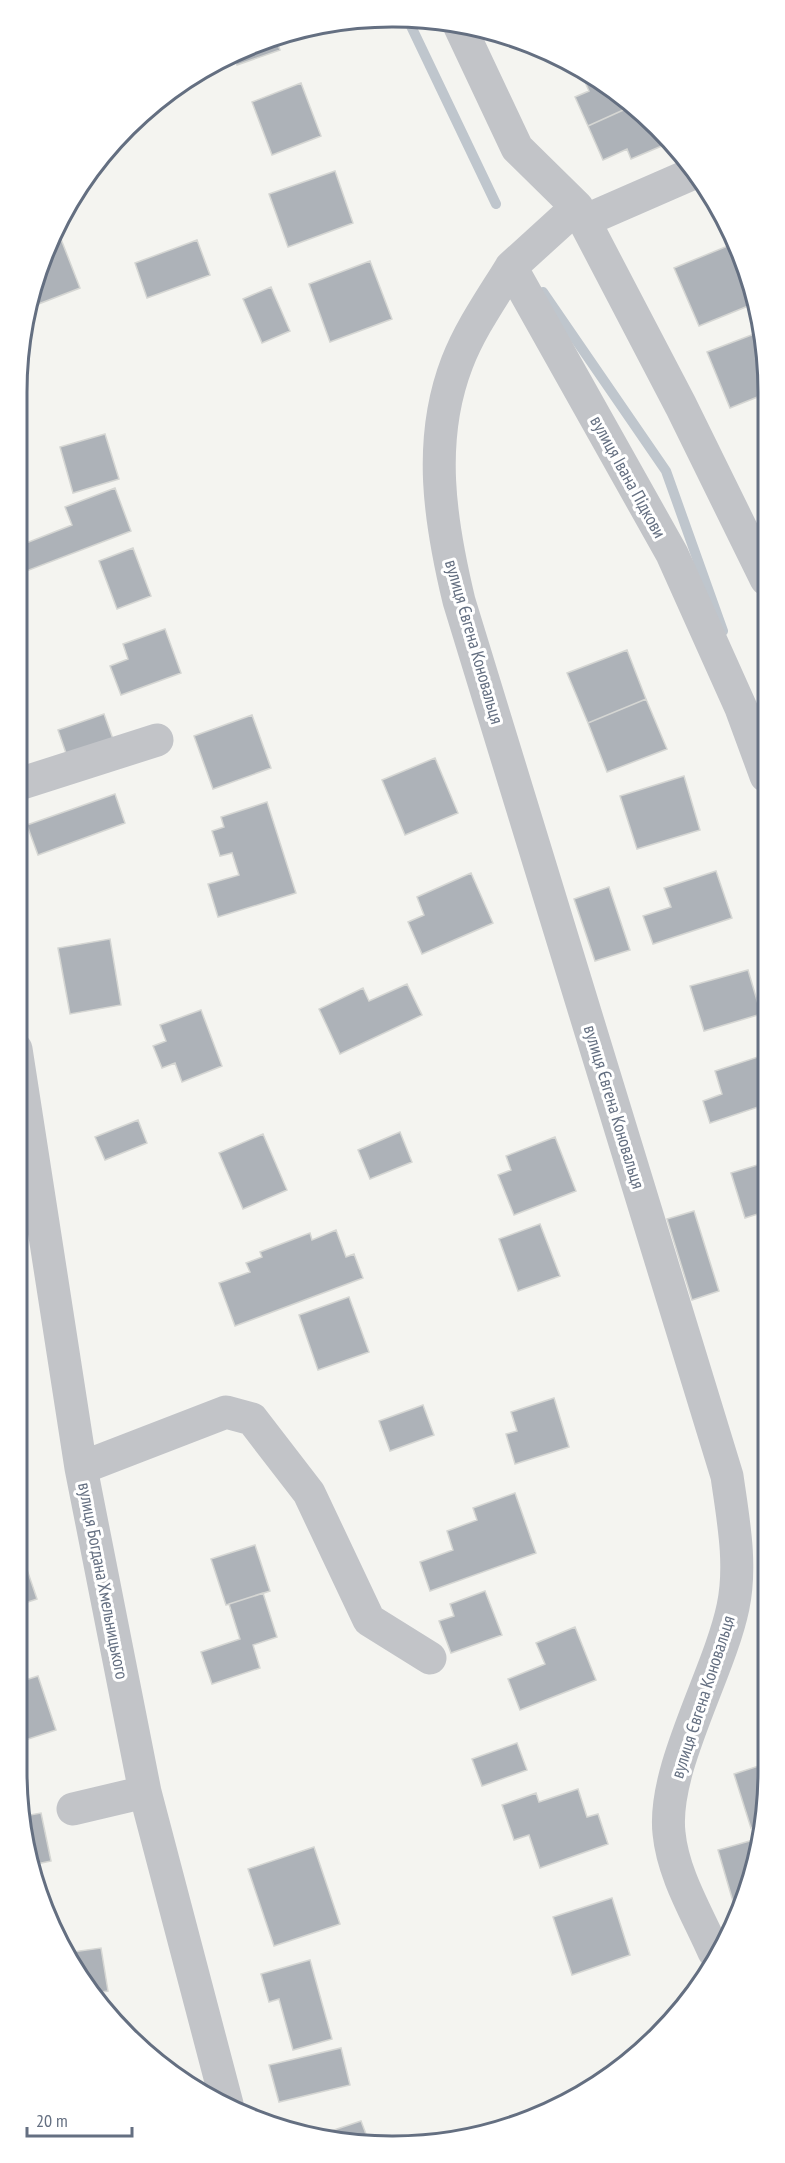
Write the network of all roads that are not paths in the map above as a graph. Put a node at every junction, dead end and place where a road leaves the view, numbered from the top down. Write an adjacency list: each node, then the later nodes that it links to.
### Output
1 (463, 34): 3 (street)
2 (686, 176): 3 (street)
3 (581, 214): 4 (street); 5 (street)
4 (511, 267): 7 (street, вулиця Івана Підкови); 14 (street, вулиця Євгена Коновальця)
5 (758, 563)
6 (157, 740): 8 (street)
7 (758, 754)
8 (27, 781)
9 (27, 1120): 10 (street, вулиця Богдана Хмельницького)
10 (81, 1468): 11 (street); 12 (street, вулиця Богдана Хмельницького)
11 (430, 1658)
12 (145, 1792): 13 (street); 15 (street, вулиця Богдана Хмельницького)
13 (73, 1809)
14 (712, 1947)
15 (213, 2089)

